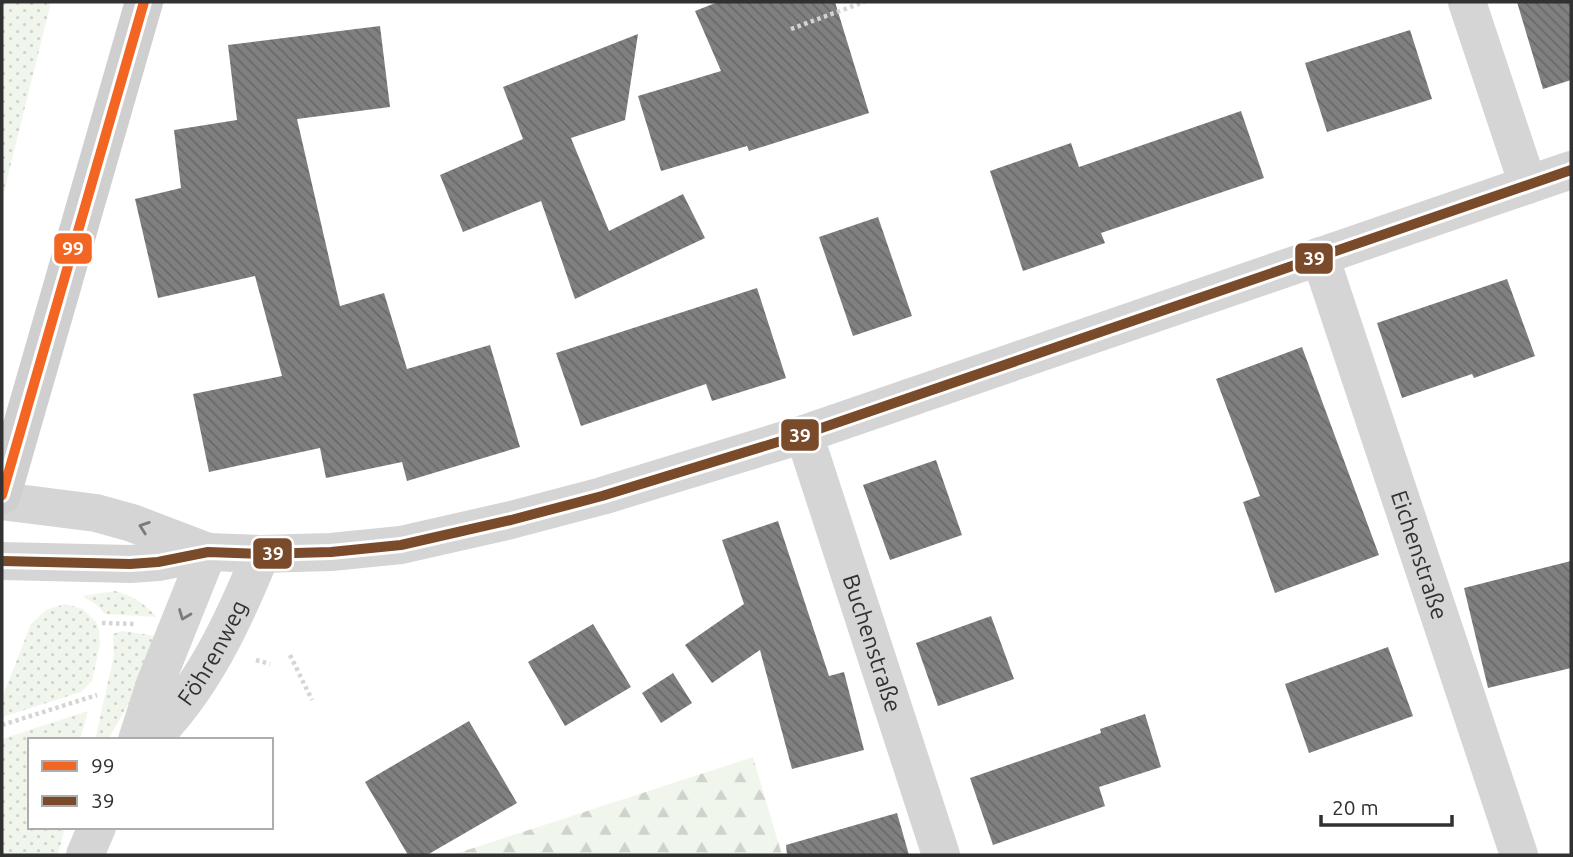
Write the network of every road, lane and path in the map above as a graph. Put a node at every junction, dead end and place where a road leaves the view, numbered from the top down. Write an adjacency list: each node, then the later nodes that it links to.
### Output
1 (144, 2): 9 (main road)
2 (863, 2): 4 (path)
3 (1467, 2): 6 (street)
4 (791, 29)
5 (1571, 170): 6 (street)
6 (1528, 185): 7 (street)
7 (1320, 256): 8 (street); 23 (street, Eichenstraße)
8 (803, 434): 12 (street); 22 (street, Buchenstraße)
9 (2, 495)
10 (2, 501): 11 (street, one-way to 10)
11 (208, 552): 12 (street); 13 (street); 18 (street, Föhrenweg, one-way to 18)
12 (261, 554): 19 (street, Föhrenweg)
13 (2, 561)
14 (290, 654): 16 (path)
15 (97, 695): 17 (path)
16 (312, 700)
17 (2, 725)
18 (138, 738)
19 (152, 738)
20 (96, 829): 21 (street)
21 (85, 855)
22 (941, 855)
23 (1519, 855)

